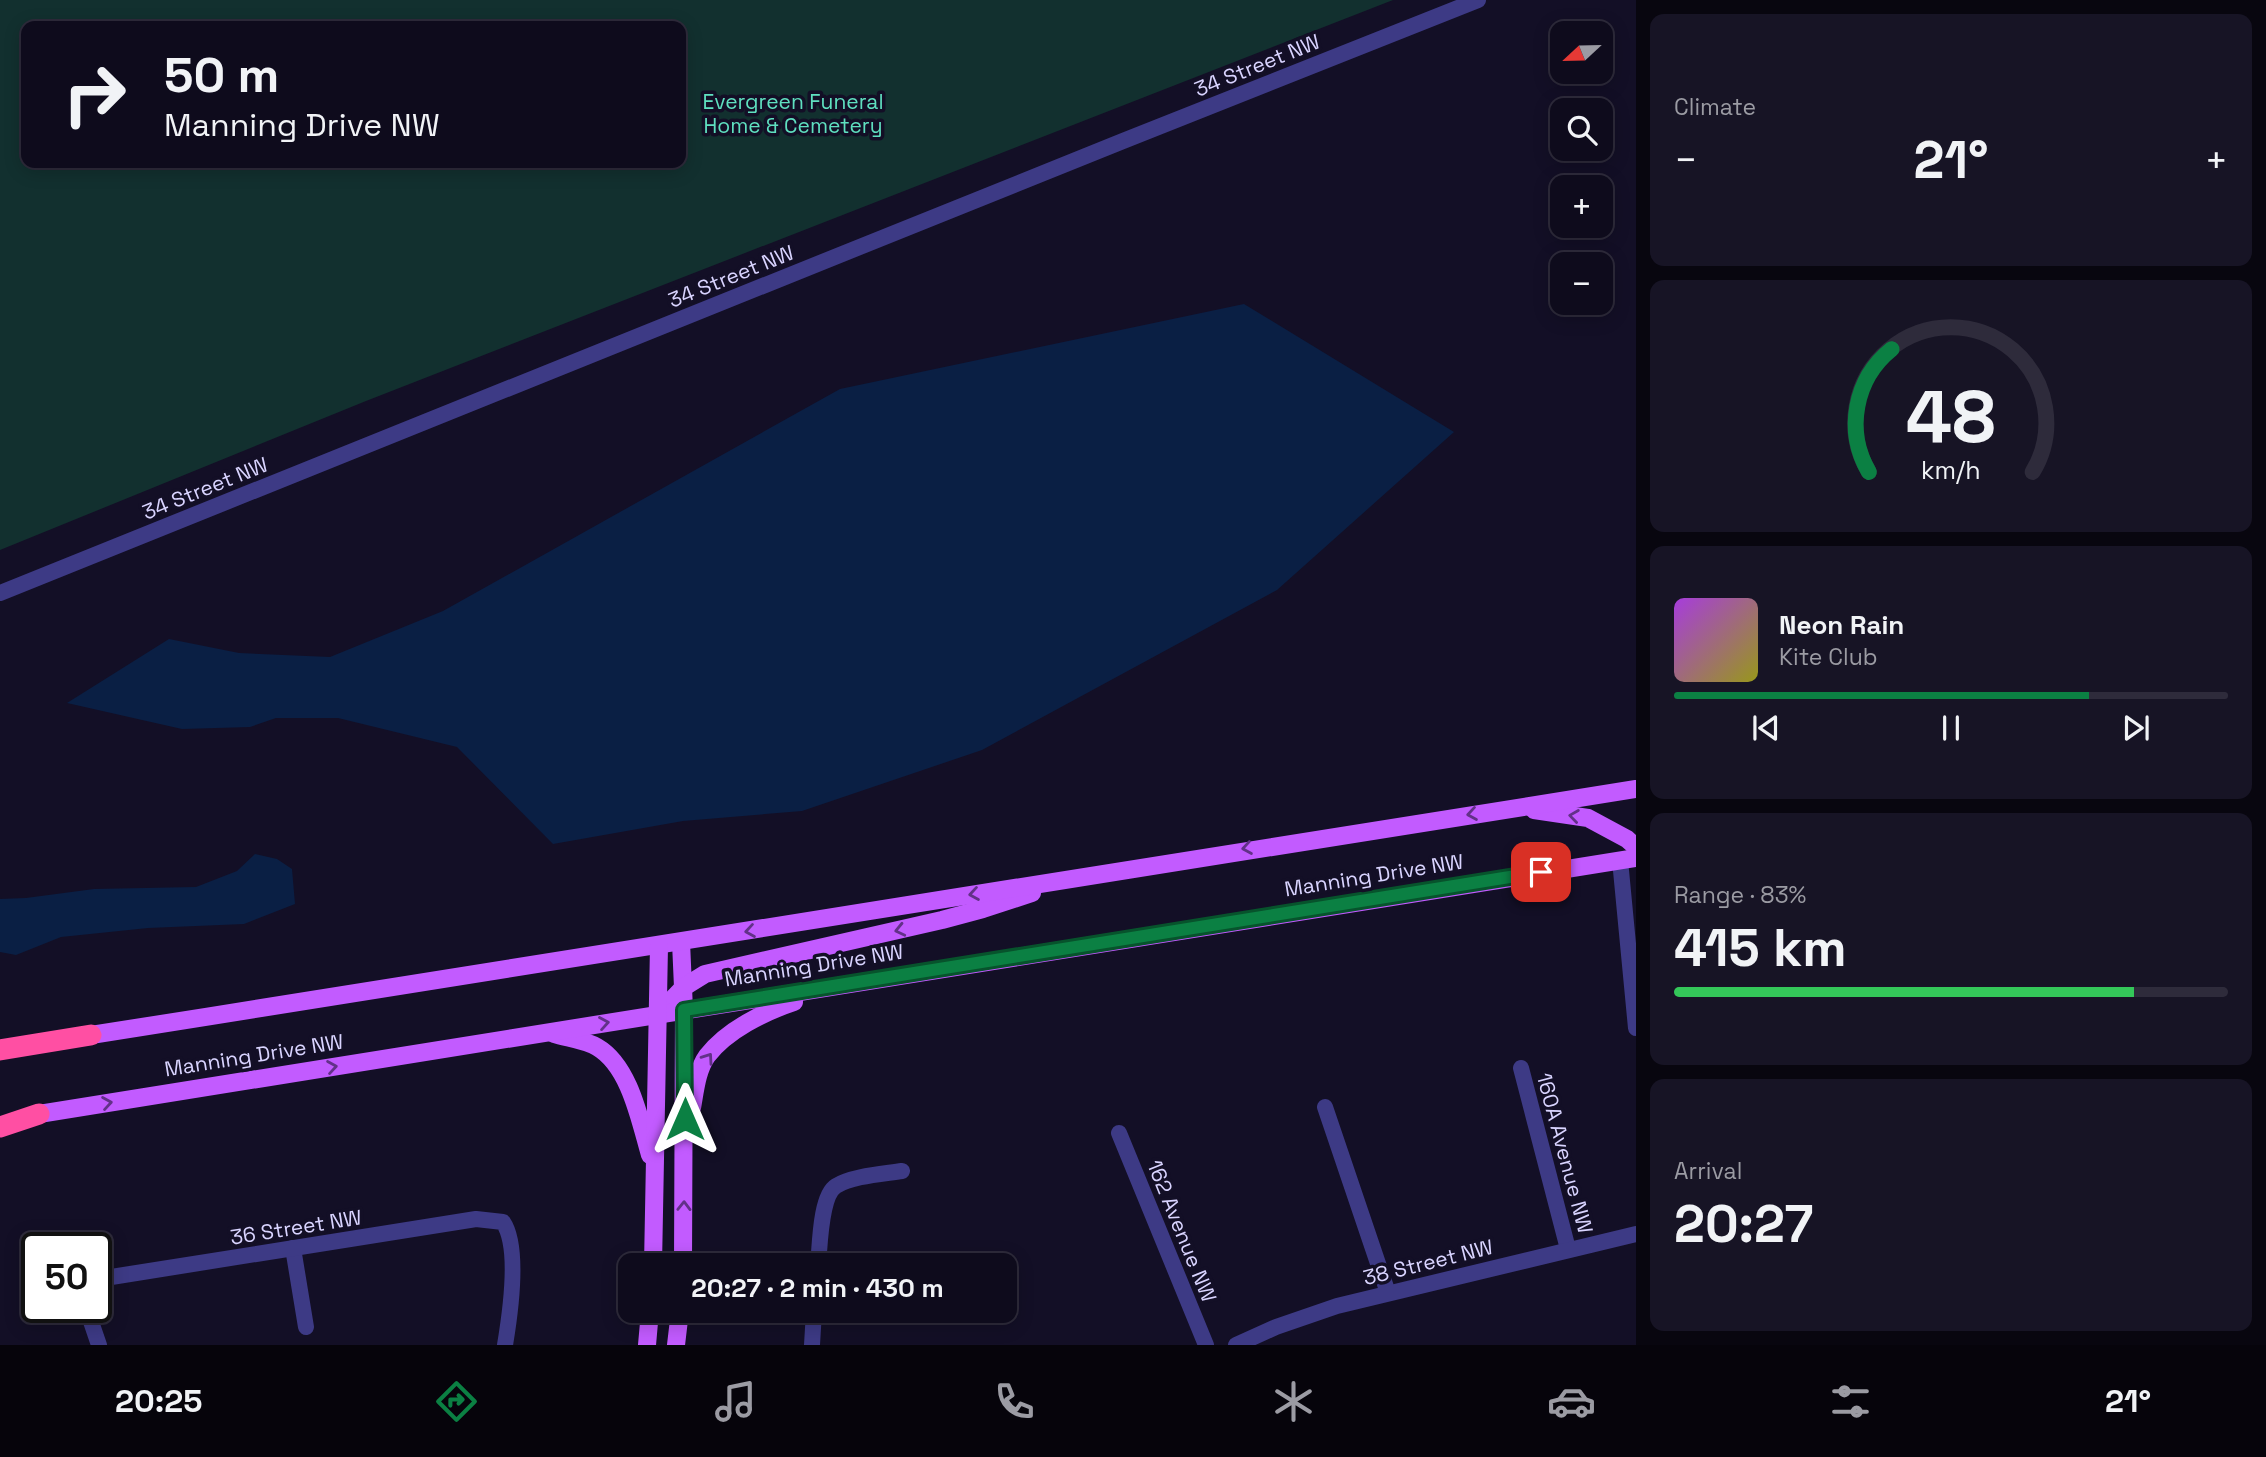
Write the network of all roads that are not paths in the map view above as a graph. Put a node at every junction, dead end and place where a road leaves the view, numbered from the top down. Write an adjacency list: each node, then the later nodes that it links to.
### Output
1 (1478, 0): 2 (street, 34 Street NW)
2 (0, 593)
3 (1636, 789): 4 (main road, Manning Drive NW)
4 (1516, 807): 5 (main road, one-way to 4); 7 (main road, Manning Drive NW, one-way to 7)
5 (1633, 840): 6 (main road)
6 (1628, 859): 10 (main road, Manning Drive NW); 14 (street)
7 (1083, 876): 8 (main road, Manning Drive NW, one-way to 8); 11 (main road, one-way to 11)
8 (681, 942): 9 (main road, Manning Drive NW); 11 (main road)
9 (659, 946): 13 (main road); 16 (main road, Manning Drive NW)
10 (844, 985): 12 (main road, Manning Drive NW); 25 (main road, one-way to 10)
11 (684, 987): 12 (main road); 13 (main road)
12 (684, 1010): 13 (main road, Manning Drive NW); 25 (main road)
13 (658, 1014): 15 (main road, Manning Drive NW, one-way to 13); 27 (main road)
14 (1636, 1028)
15 (549, 1032): 21 (main road, Manning Drive NW, one-way to 15); 27 (main road)
16 (91, 1035): 17 (highway); 18 (highway, Manning Drive NW)
17 (0, 1041)
18 (0, 1050)
19 (1521, 1068): 30 (street, 160A Avenue NW)
20 (1325, 1107): 35 (street)
21 (40, 1114): 22 (highway, Manning Drive NW); 23 (highway)
22 (0, 1121)
23 (0, 1127)
24 (1119, 1133): 46 (street, 162 Avenue NW)
25 (685, 1147): 32 (main road, one-way to 25)
26 (902, 1171): 33 (street)
27 (655, 1175): 31 (main road)
28 (1636, 1234): 30 (street, 38 Street NW)
29 (293, 1248): 34 (street, 36 Street NW); 40 (street); 42 (street, 36 Street NW)
30 (1568, 1249): 35 (street, 38 Street NW)
31 (653, 1253)
32 (683, 1253)
33 (819, 1253)
34 (112, 1277)
35 (1388, 1293): 47 (street, 38 Street NW)
36 (91, 1323): 41 (street)
37 (649, 1323): 43 (main road)
38 (679, 1323): 44 (main road)
39 (813, 1323): 45 (street)
40 (306, 1327)
41 (99, 1345)
42 (505, 1345)
43 (647, 1345)
44 (676, 1345)
45 (812, 1345)
46 (1206, 1345)
47 (1236, 1345)

